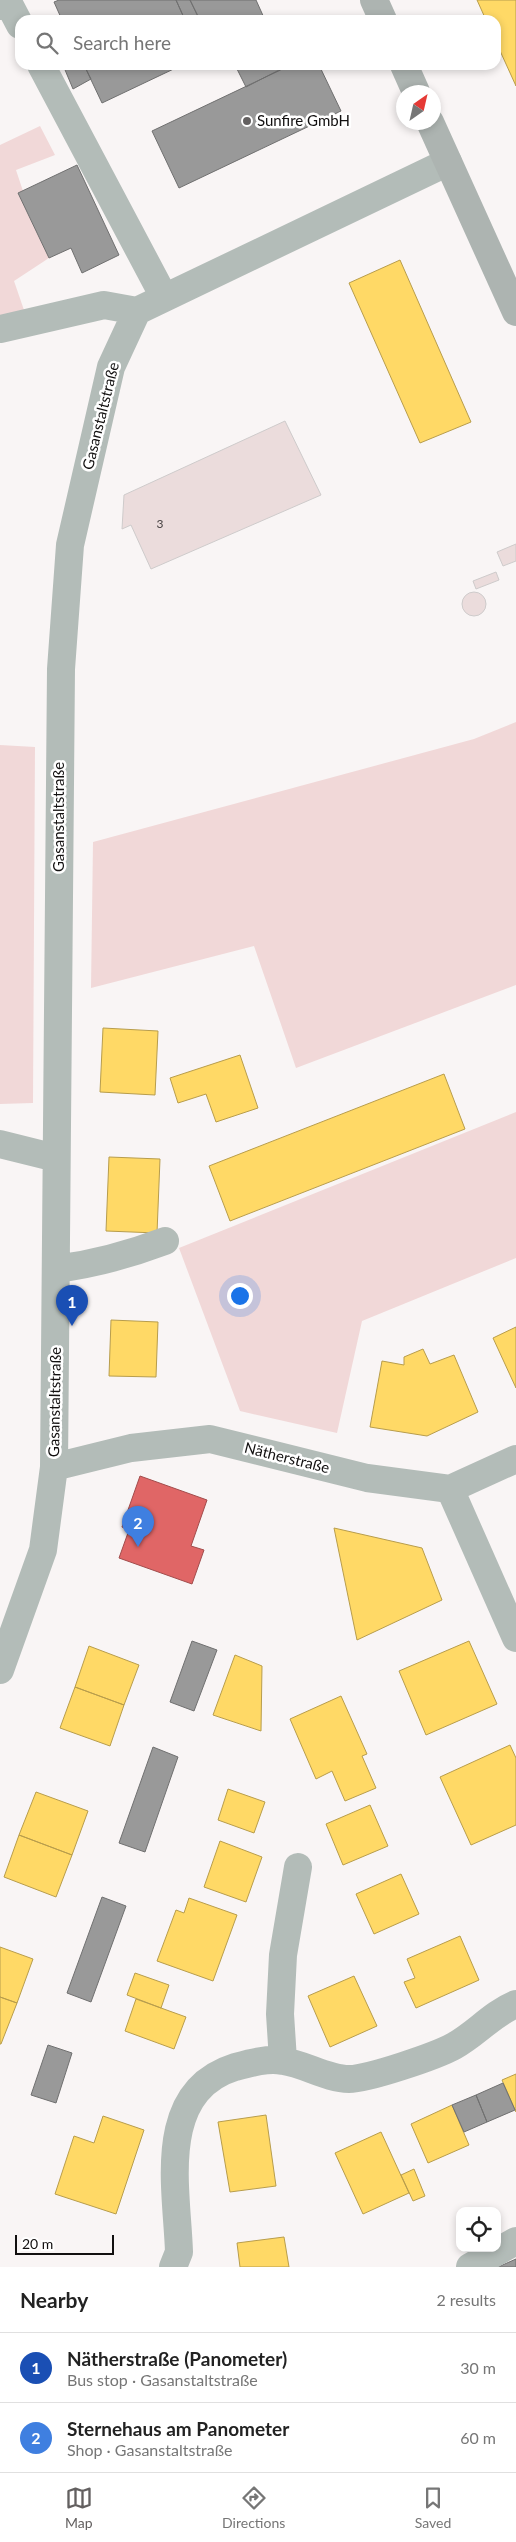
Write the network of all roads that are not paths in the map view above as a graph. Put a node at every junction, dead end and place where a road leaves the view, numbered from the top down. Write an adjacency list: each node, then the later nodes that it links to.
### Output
1 (374, 0): 4 (main road)
2 (0, 6): 3 (street)
3 (15, 15)
4 (381, 15)
5 (44, 70): 10 (street)
6 (406, 70): 7 (main road)
7 (413, 85)
8 (434, 130): 9 (main road)
9 (448, 162): 10 (street); 12 (main road)
10 (164, 297): 11 (street)
11 (137, 311): 13 (street); 15 (street, Gasanstaltstraße)
12 (516, 312)
13 (0, 329)
14 (0, 1144): 15 (street)
15 (56, 1158): 17 (street, Gasanstaltstraße)
16 (165, 1240): 17 (street)
17 (56, 1269): 19 (street, Gasanstaltstraße)
18 (516, 1459): 20 (street)
19 (54, 1467): 20 (street, Nätherstraße); 22 (street, Gasanstaltstraße)
20 (450, 1489): 21 (street)
21 (516, 1638)
22 (0, 1670)
23 (298, 1867): 25 (street)
24 (516, 2004): 25 (street)
25 (283, 2060): 27 (street)
26 (516, 2241): 28 (street)
27 (173, 2267)
28 (470, 2267)

